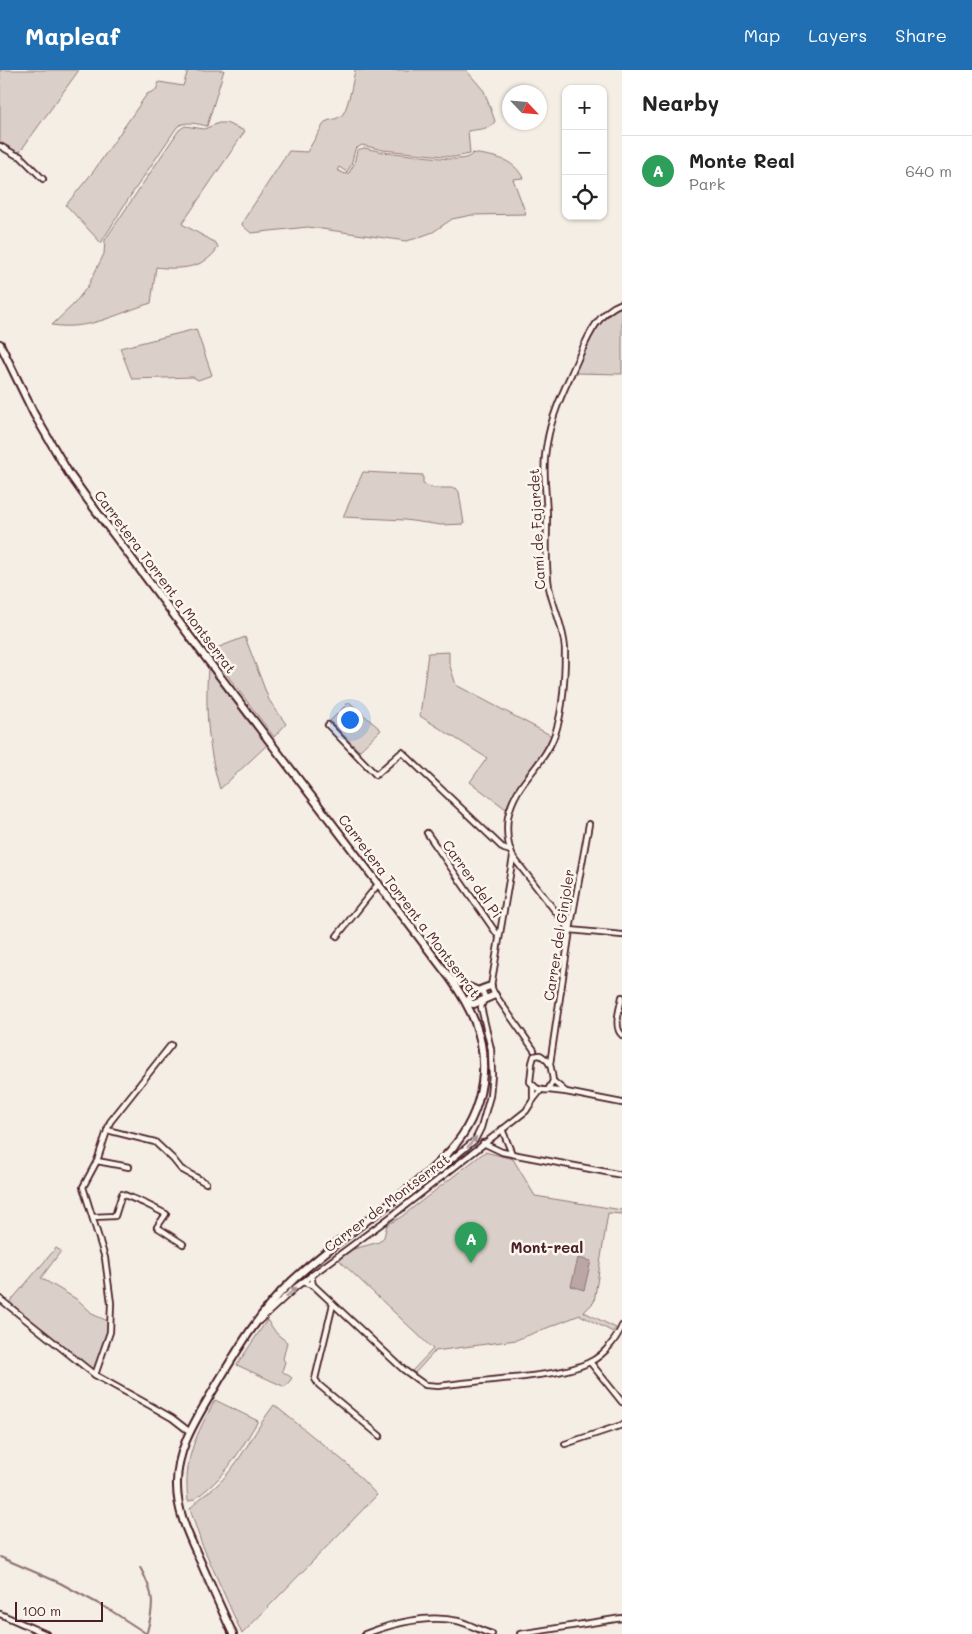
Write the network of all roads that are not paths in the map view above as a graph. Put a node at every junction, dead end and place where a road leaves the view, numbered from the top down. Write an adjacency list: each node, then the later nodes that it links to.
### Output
1 (0, 146): 2 (street)
2 (43, 179)
3 (622, 303): 8 (street, Camí de Fajardet)
4 (0, 344): 10 (main road, Carretera Torrent a Montserrat)
5 (328, 725): 8 (street, Camí de Fajardet)
6 (589, 824): 11 (street, Carrer del Ginjoler)
7 (427, 833): 14 (street, Carrer del Pi)
8 (511, 852): 9 (street, Camí de Fajardet)
9 (514, 857): 11 (street, Camí de Fajardet); 14 (street)
10 (379, 883): 13 (street); 15 (main road, Carretera Torrent a Montserrat)
11 (570, 930): 12 (street); 24 (street, Carrer del Ginjoler)
12 (622, 935)
13 (338, 936)
14 (499, 937): 16 (street)
15 (450, 978): 17 (street); 21 (main road, Carretera Torrent a Montserrat)
16 (491, 986): 17 (main road); 18 (street)
17 (479, 991): 20 (street, Carrer de Montserrat); 21 (main road)
18 (495, 994): 20 (main road); 25 (street)
19 (622, 997): 22 (street)
20 (484, 1001): 21 (main road); 40 (street, Carrer de Montserrat, one-way to 20)
21 (467, 1003): 40 (main road, Carretera Torrent a Montserrat)
22 (622, 1035)
23 (171, 1045): 35 (street)
24 (552, 1049): 25 (street); 26 (street, Carrer del Ginjoler)
25 (539, 1056): 26 (street); 28 (street)
26 (550, 1064): 27 (street)
27 (553, 1081): 30 (street); 31 (street)
28 (533, 1085): 29 (street); 32 (street)
29 (541, 1090): 30 (street); 32 (street, Carrer de Montserrat)
30 (548, 1090): 31 (street)
31 (566, 1092): 33 (street)
32 (533, 1100): 34 (street, Carrer de Montserrat)
33 (622, 1103)
34 (502, 1129): 36 (street, Carrer de Montserrat); 37 (street)
35 (108, 1130): 38 (street); 42 (street)
36 (483, 1143): 37 (street); 45 (street, Carrer de Montserrat)
37 (512, 1154): 41 (street)
38 (97, 1161): 39 (street); 43 (street)
39 (129, 1167)
40 (433, 1170): 50 (main road, Carretera Torrent a Montserrat)
41 (622, 1175)
42 (206, 1182)
43 (93, 1217): 44 (street); 53 (street)
44 (183, 1244)
45 (311, 1275): 46 (street, Carrer de Montserrat); 47 (street)
46 (302, 1282): 47 (street); 50 (street, Carrer de Montserrat, one-way to 46)
47 (313, 1285): 49 (street)
48 (0, 1299): 53 (street)
49 (333, 1304): 52 (street); 57 (street)
50 (254, 1325): 56 (main road, Carretera Torrent a Montserrat)
51 (622, 1326): 52 (street)
52 (590, 1362): 54 (street)
53 (95, 1375): 56 (street)
54 (622, 1402)
55 (622, 1425): 58 (street)
56 (190, 1432): 62 (main road, Carretera Torrent a Montserrat)
57 (380, 1436)
58 (565, 1444)
59 (0, 1614): 61 (street)
60 (622, 1618): 65 (street)
61 (46, 1634)
62 (233, 1634)
63 (365, 1634): 64 (street)
64 (492, 1634)
65 (520, 1634)

